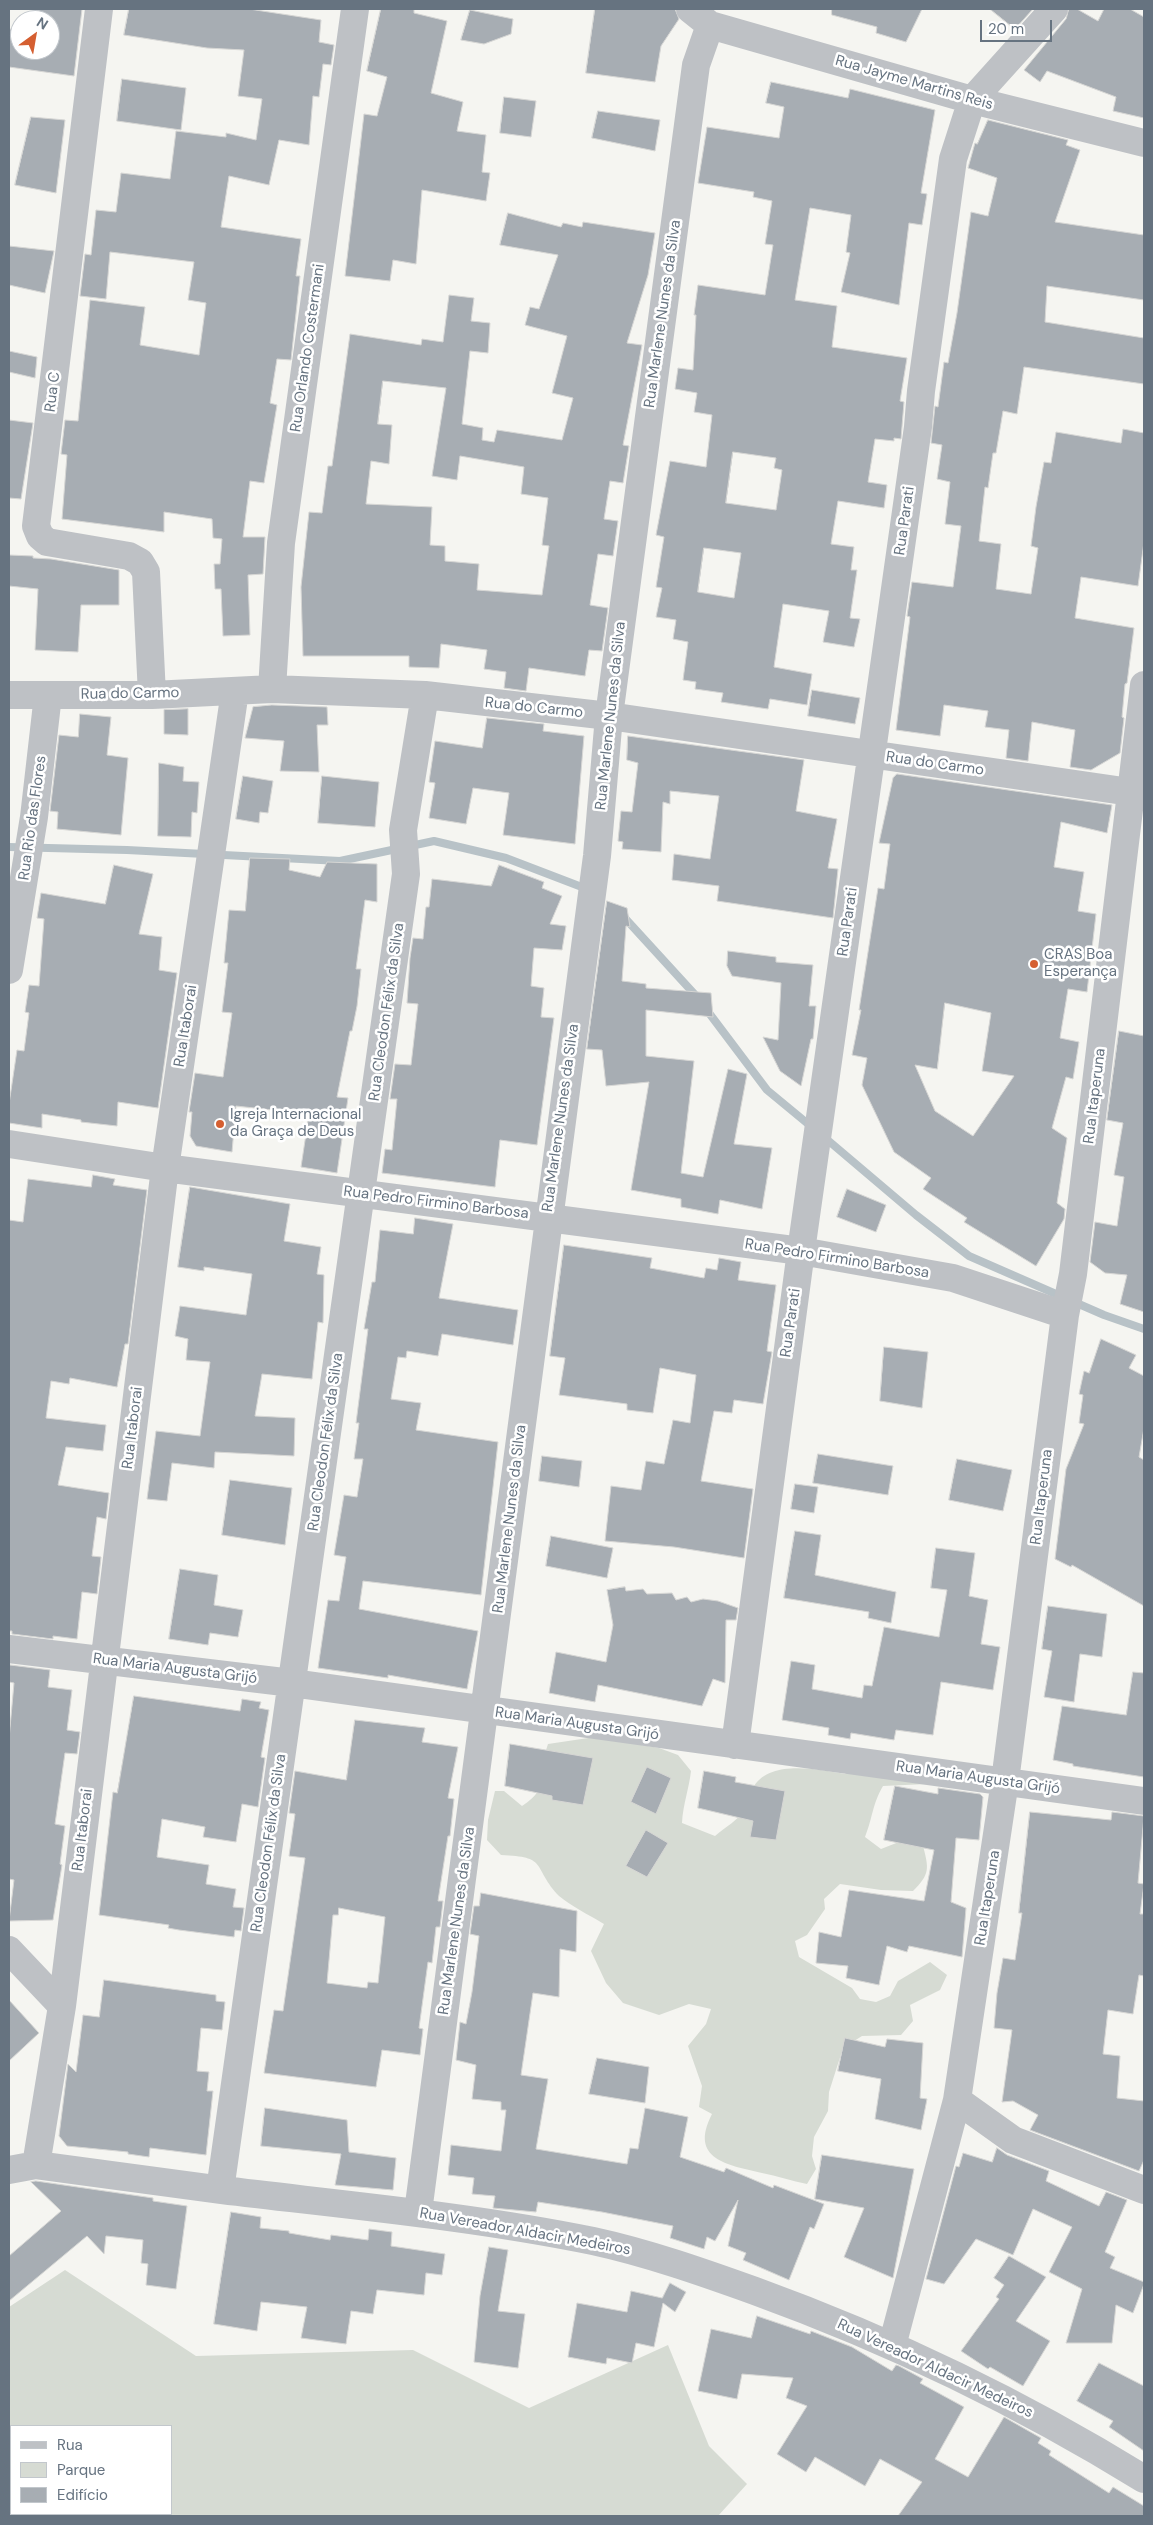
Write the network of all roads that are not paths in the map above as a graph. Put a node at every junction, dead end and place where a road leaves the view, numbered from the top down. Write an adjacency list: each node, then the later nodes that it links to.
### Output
1 (99, 9): 12 (street, Rua C)
2 (355, 9): 8 (street, Rua Orlando Costermani)
3 (1054, 9): 5 (street)
4 (700, 17): 5 (street, Rua Jayme Martins Reis); 14 (street, Rua Marlene Nunes da Silva)
5 (972, 100): 6 (street, Rua Jayme Martins Reis); 15 (street, Rua Parati)
6 (1144, 142)
7 (1144, 685): 16 (street, Rua Itaperuna)
8 (272, 689): 9 (street, Rua do Carmo); 13 (street, Rua do Carmo)
9 (235, 691): 12 (street, Rua do Carmo); 19 (street, Rua Itaborai)
10 (9, 695): 11 (street, Rua do Carmo)
11 (48, 695): 12 (street, Rua do Carmo); 17 (street, Rua Rio das Flores)
12 (152, 695)
13 (425, 695): 14 (street, Rua do Carmo); 20 (street, Rua Cleodon Félix da Silva)
14 (609, 716): 15 (street, Rua do Carmo); 21 (street, Rua Marlene Nunes da Silva)
15 (872, 755): 16 (street, Rua do Carmo); 22 (street, Rua Parati)
16 (1137, 793): 23 (street, Rua Itaperuna)
17 (9, 970)
18 (9, 1144): 19 (street, Rua Pedro Firmino Barbosa)
19 (165, 1168): 20 (street, Rua Pedro Firmino Barbosa); 25 (street, Rua Itaborai)
20 (362, 1194): 21 (street, Rua Pedro Firmino Barbosa); 26 (street, Rua Cleodon Félix da Silva)
21 (548, 1216): 22 (street, Rua Pedro Firmino Barbosa); 27 (street, Rua Marlene Nunes da Silva)
22 (801, 1251): 23 (street, Rua Pedro Firmino Barbosa); 28 (street, Rua Parati)
23 (1067, 1309): 29 (street, Rua Itaperuna)
24 (9, 1649): 25 (street, Rua Maria Augusta Grijó)
25 (104, 1661): 26 (street, Rua Maria Augusta Grijó); 32 (street, Rua Itaborai)
26 (292, 1683): 27 (street, Rua Maria Augusta Grijó); 36 (street, Rua Cleodon Félix da Silva)
27 (486, 1711): 28 (street, Rua Maria Augusta Grijó); 38 (street, Rua Marlene Nunes da Silva)
28 (735, 1745): 29 (street, Rua Maria Augusta Grijó)
29 (1006, 1781): 30 (street, Rua Maria Augusta Grijó); 33 (street, Rua Itaperuna)
30 (1144, 1801)
31 (9, 1950): 32 (street)
32 (62, 2006): 34 (street, Rua Itaborai)
33 (957, 2100): 37 (street); 39 (street, Rua Itaperuna)
34 (36, 2165): 35 (street, Rua Vereador Aldacir Medeiros); 36 (street, Rua Vereador Aldacir Medeiros)
35 (9, 2170)
36 (220, 2190): 38 (street, Rua Vereador Aldacir Medeiros)
37 (1144, 2190)
38 (418, 2212): 39 (street, Rua Vereador Aldacir Medeiros)
39 (892, 2346): 40 (street, Rua Vereador Aldacir Medeiros)
40 (1144, 2479)

